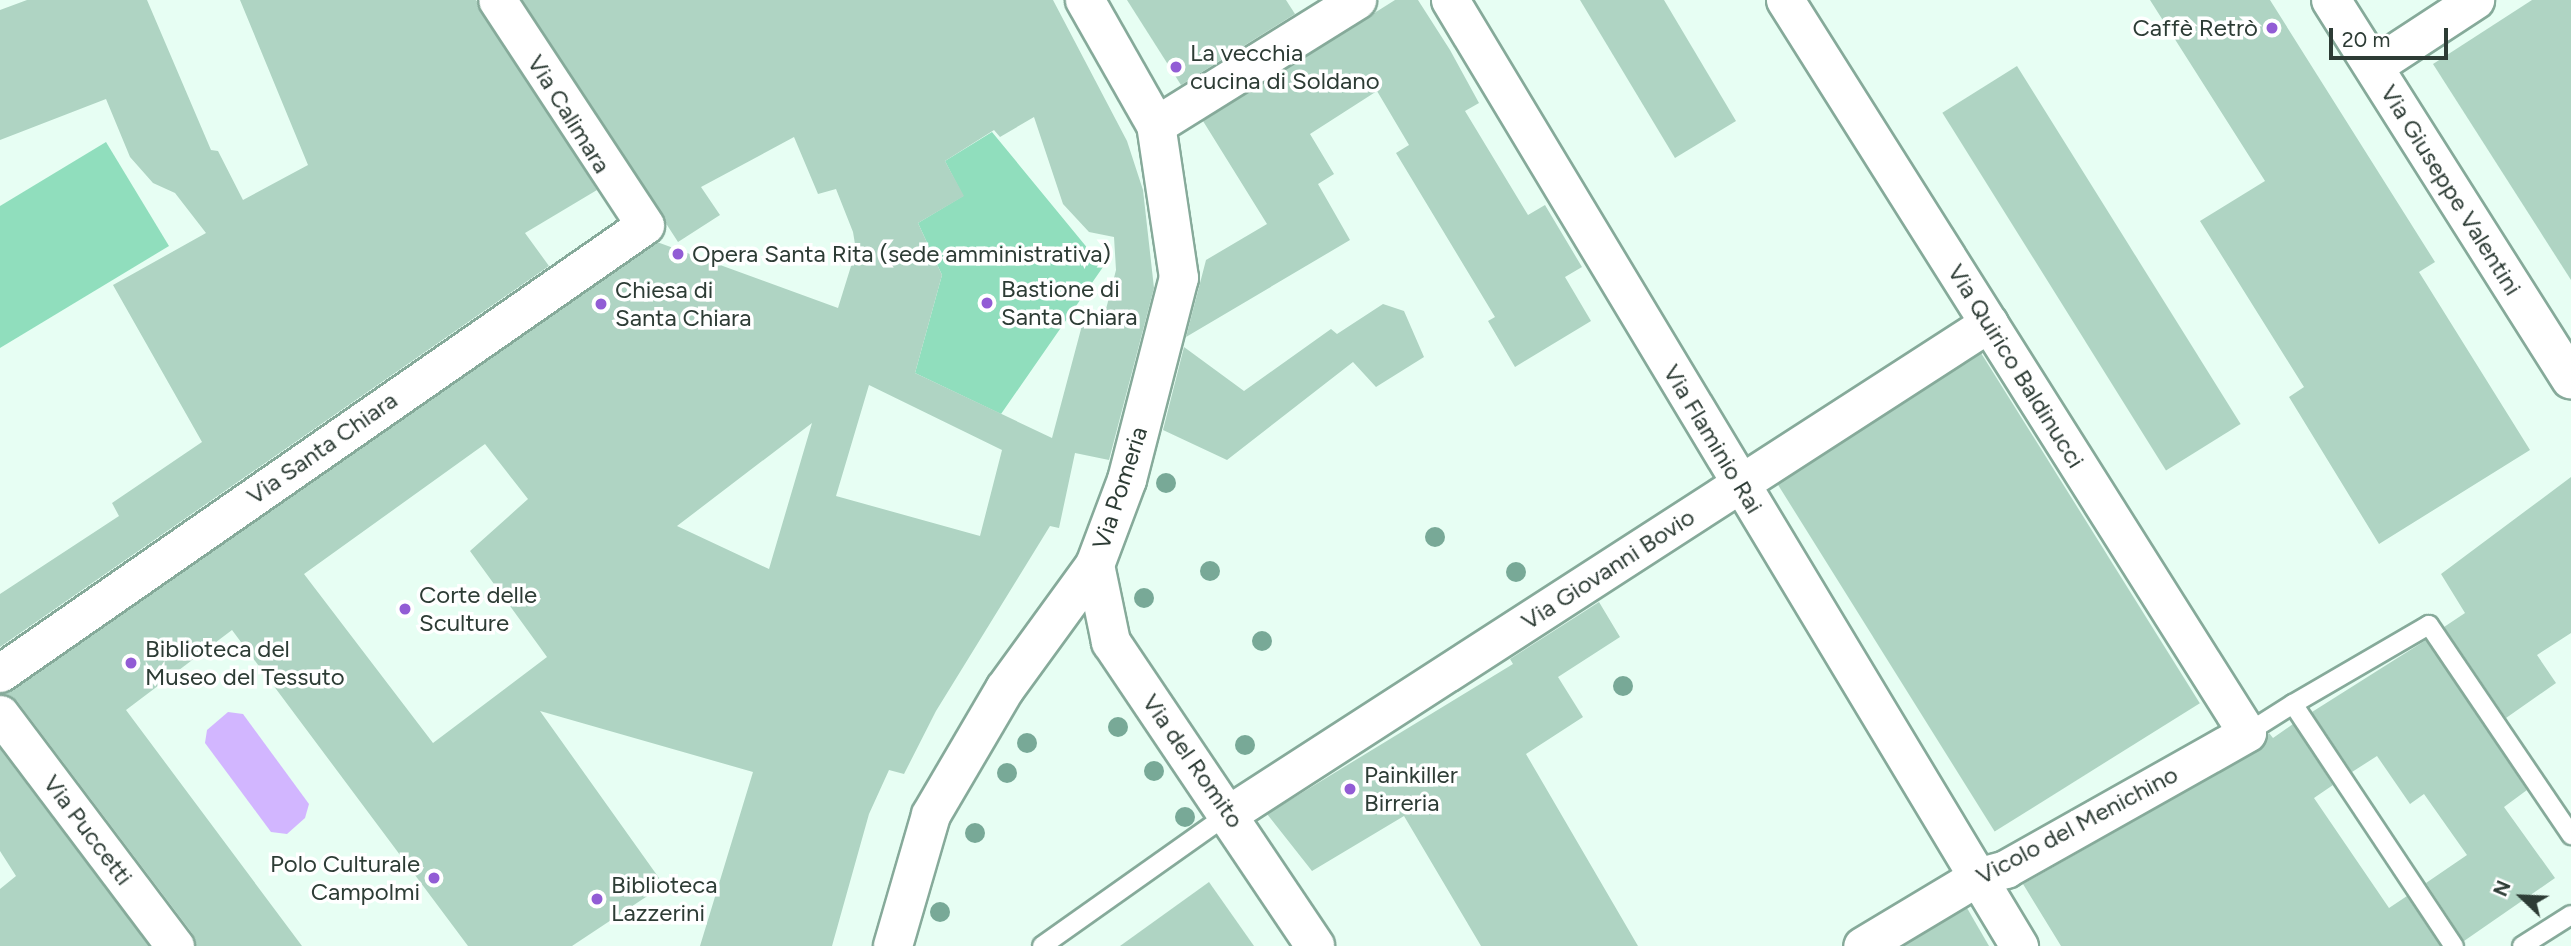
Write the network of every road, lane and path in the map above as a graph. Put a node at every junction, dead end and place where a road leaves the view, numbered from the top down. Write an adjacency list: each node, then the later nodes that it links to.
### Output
1 (497, 0): 10 (street, Via Calimara)
2 (1085, 0): 9 (street, Via Pomeria)
3 (1357, 0): 9 (street)
4 (1450, 0): 13 (street, Via Flaminio Rai)
5 (1785, 0): 11 (street, Via Quirico Baldinucci)
6 (2331, 0): 8 (street, Via Giuseppe Valentini)
7 (2474, 0): 8 (street)
8 (2374, 66): 12 (street, Via Giuseppe Valentini)
9 (1156, 125): 14 (street, Via Pomeria)
10 (645, 225): 15 (street, Via Santa Chiara)
11 (1989, 323): 13 (street, Via Giovanni Bovio); 18 (street, Via Quirico Baldinucci)
12 (2571, 380)
13 (1740, 484): 19 (street, Via Giovanni Bovio); 21 (street, Via Flaminio Rai)
14 (1095, 565): 19 (street, Via del Romito); 24 (street, Via Pomeria)
15 (0, 673)
16 (2293, 704): 18 (lane, Vicolo del Menichino); 20 (lane, Vicolo del Menichino); 29 (lane)
17 (0, 713): 23 (street, Via Puccetti)
18 (2247, 733): 21 (street, Vicolo del Menichino)
19 (1227, 815): 25 (lane); 26 (street, Via del Romito)
20 (2571, 835)
21 (1979, 876): 27 (street, Vicolo del Menichino); 28 (street, Via Flaminio Rai)
22 (2571, 915): 30 (lane)
23 (175, 946)
24 (893, 946)
25 (1042, 946)
26 (1315, 946)
27 (1862, 946)
28 (2019, 946)
29 (2454, 946)
30 (2522, 946)

